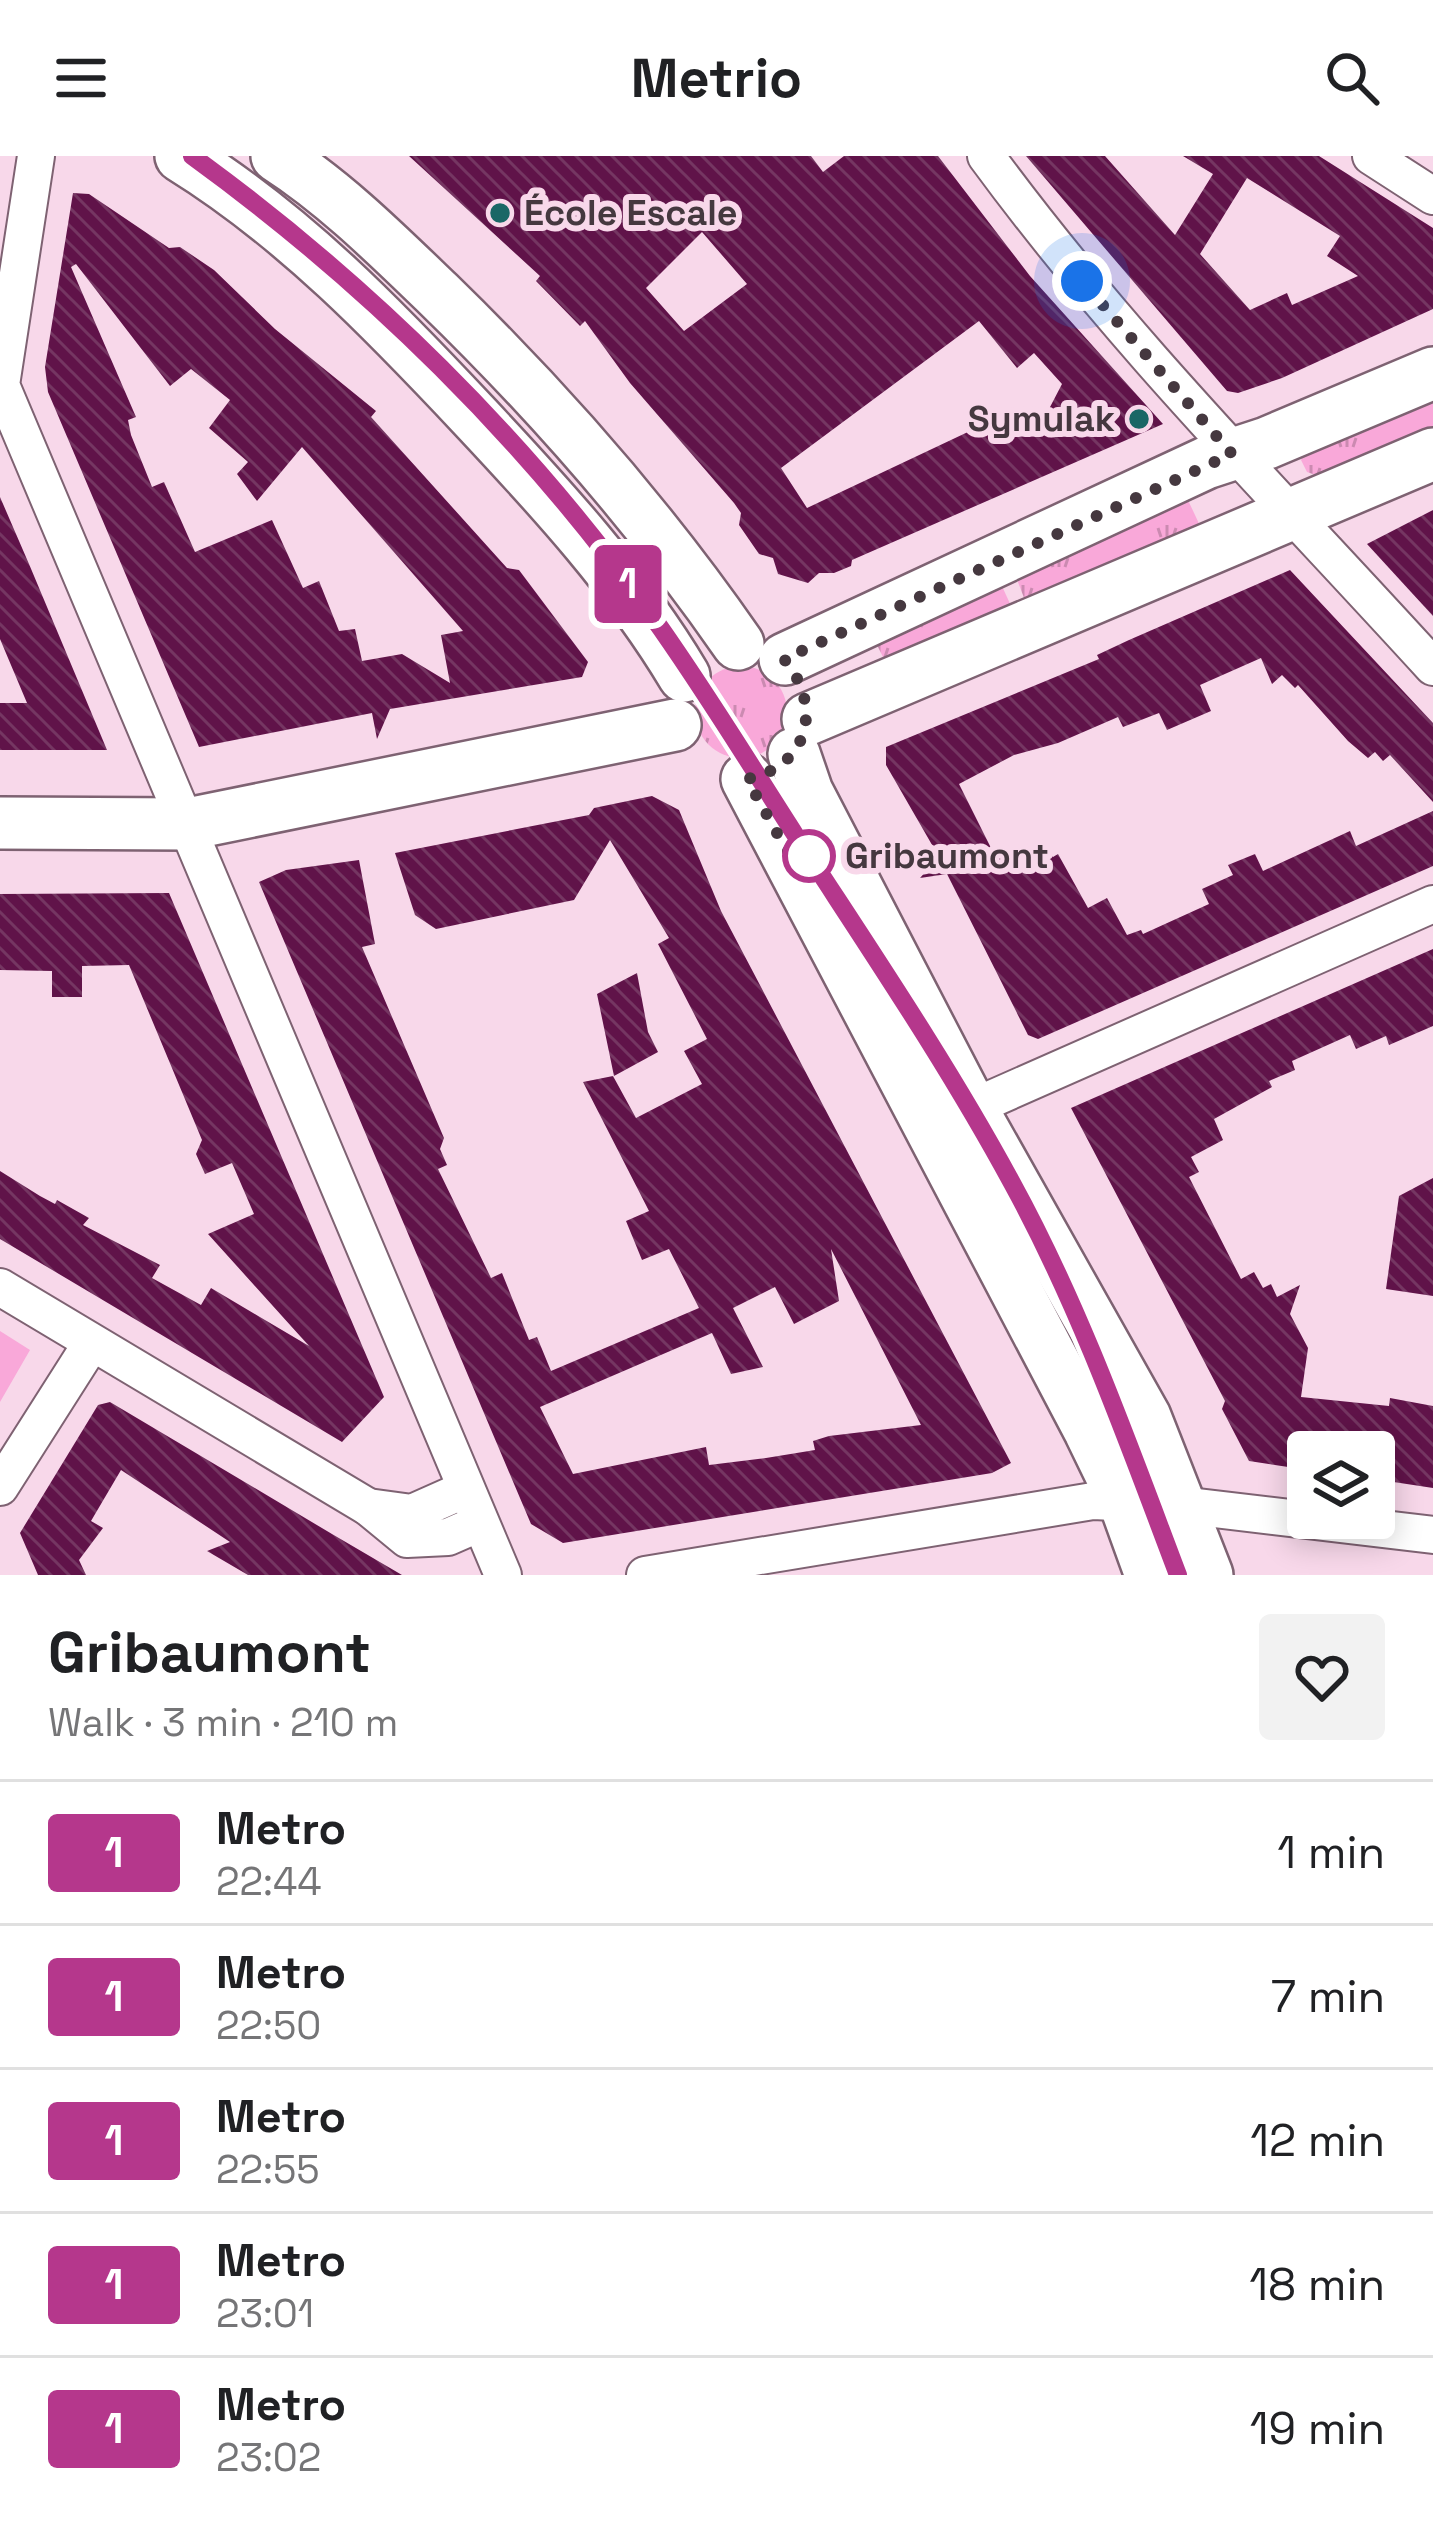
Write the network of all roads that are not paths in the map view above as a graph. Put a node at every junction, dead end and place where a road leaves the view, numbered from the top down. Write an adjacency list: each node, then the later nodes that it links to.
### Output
1 (36, 156): 9 (street)
2 (181, 156): 7 (main road)
3 (986, 156): 10 (street)
4 (1371, 156): 6 (street)
5 (293, 160): 7 (street); 13 (main road)
6 (1433, 196)
7 (259, 210): 15 (main road)
8 (1433, 373): 10 (main road)
9 (0, 385): 19 (street)
10 (1232, 454): 12 (street); 13 (main road)
11 (1433, 454): 12 (main road)
12 (1295, 515): 14 (street); 16 (main road)
13 (761, 652): 15 (main road); 16 (main road)
14 (1433, 668)
15 (680, 700): 17 (main road); 19 (main road)
16 (801, 737): 17 (main road); 21 (main road)
17 (747, 779): 21 (main road)
18 (0, 823): 19 (main road)
19 (188, 824): 27 (street)
20 (1433, 904): 21 (street)
21 (950, 1117): 25 (main road); 26 (main road)
22 (0, 1287): 23 (street)
23 (91, 1344): 24 (street); 27 (street)
24 (0, 1487)
25 (1125, 1503): 26 (street); 30 (street); 31 (main road)
26 (1181, 1505): 28 (street); 32 (main road)
27 (473, 1506): 29 (street)
28 (1433, 1535)
29 (503, 1575)
30 (645, 1575)
31 (1151, 1575)
32 (1208, 1575)

